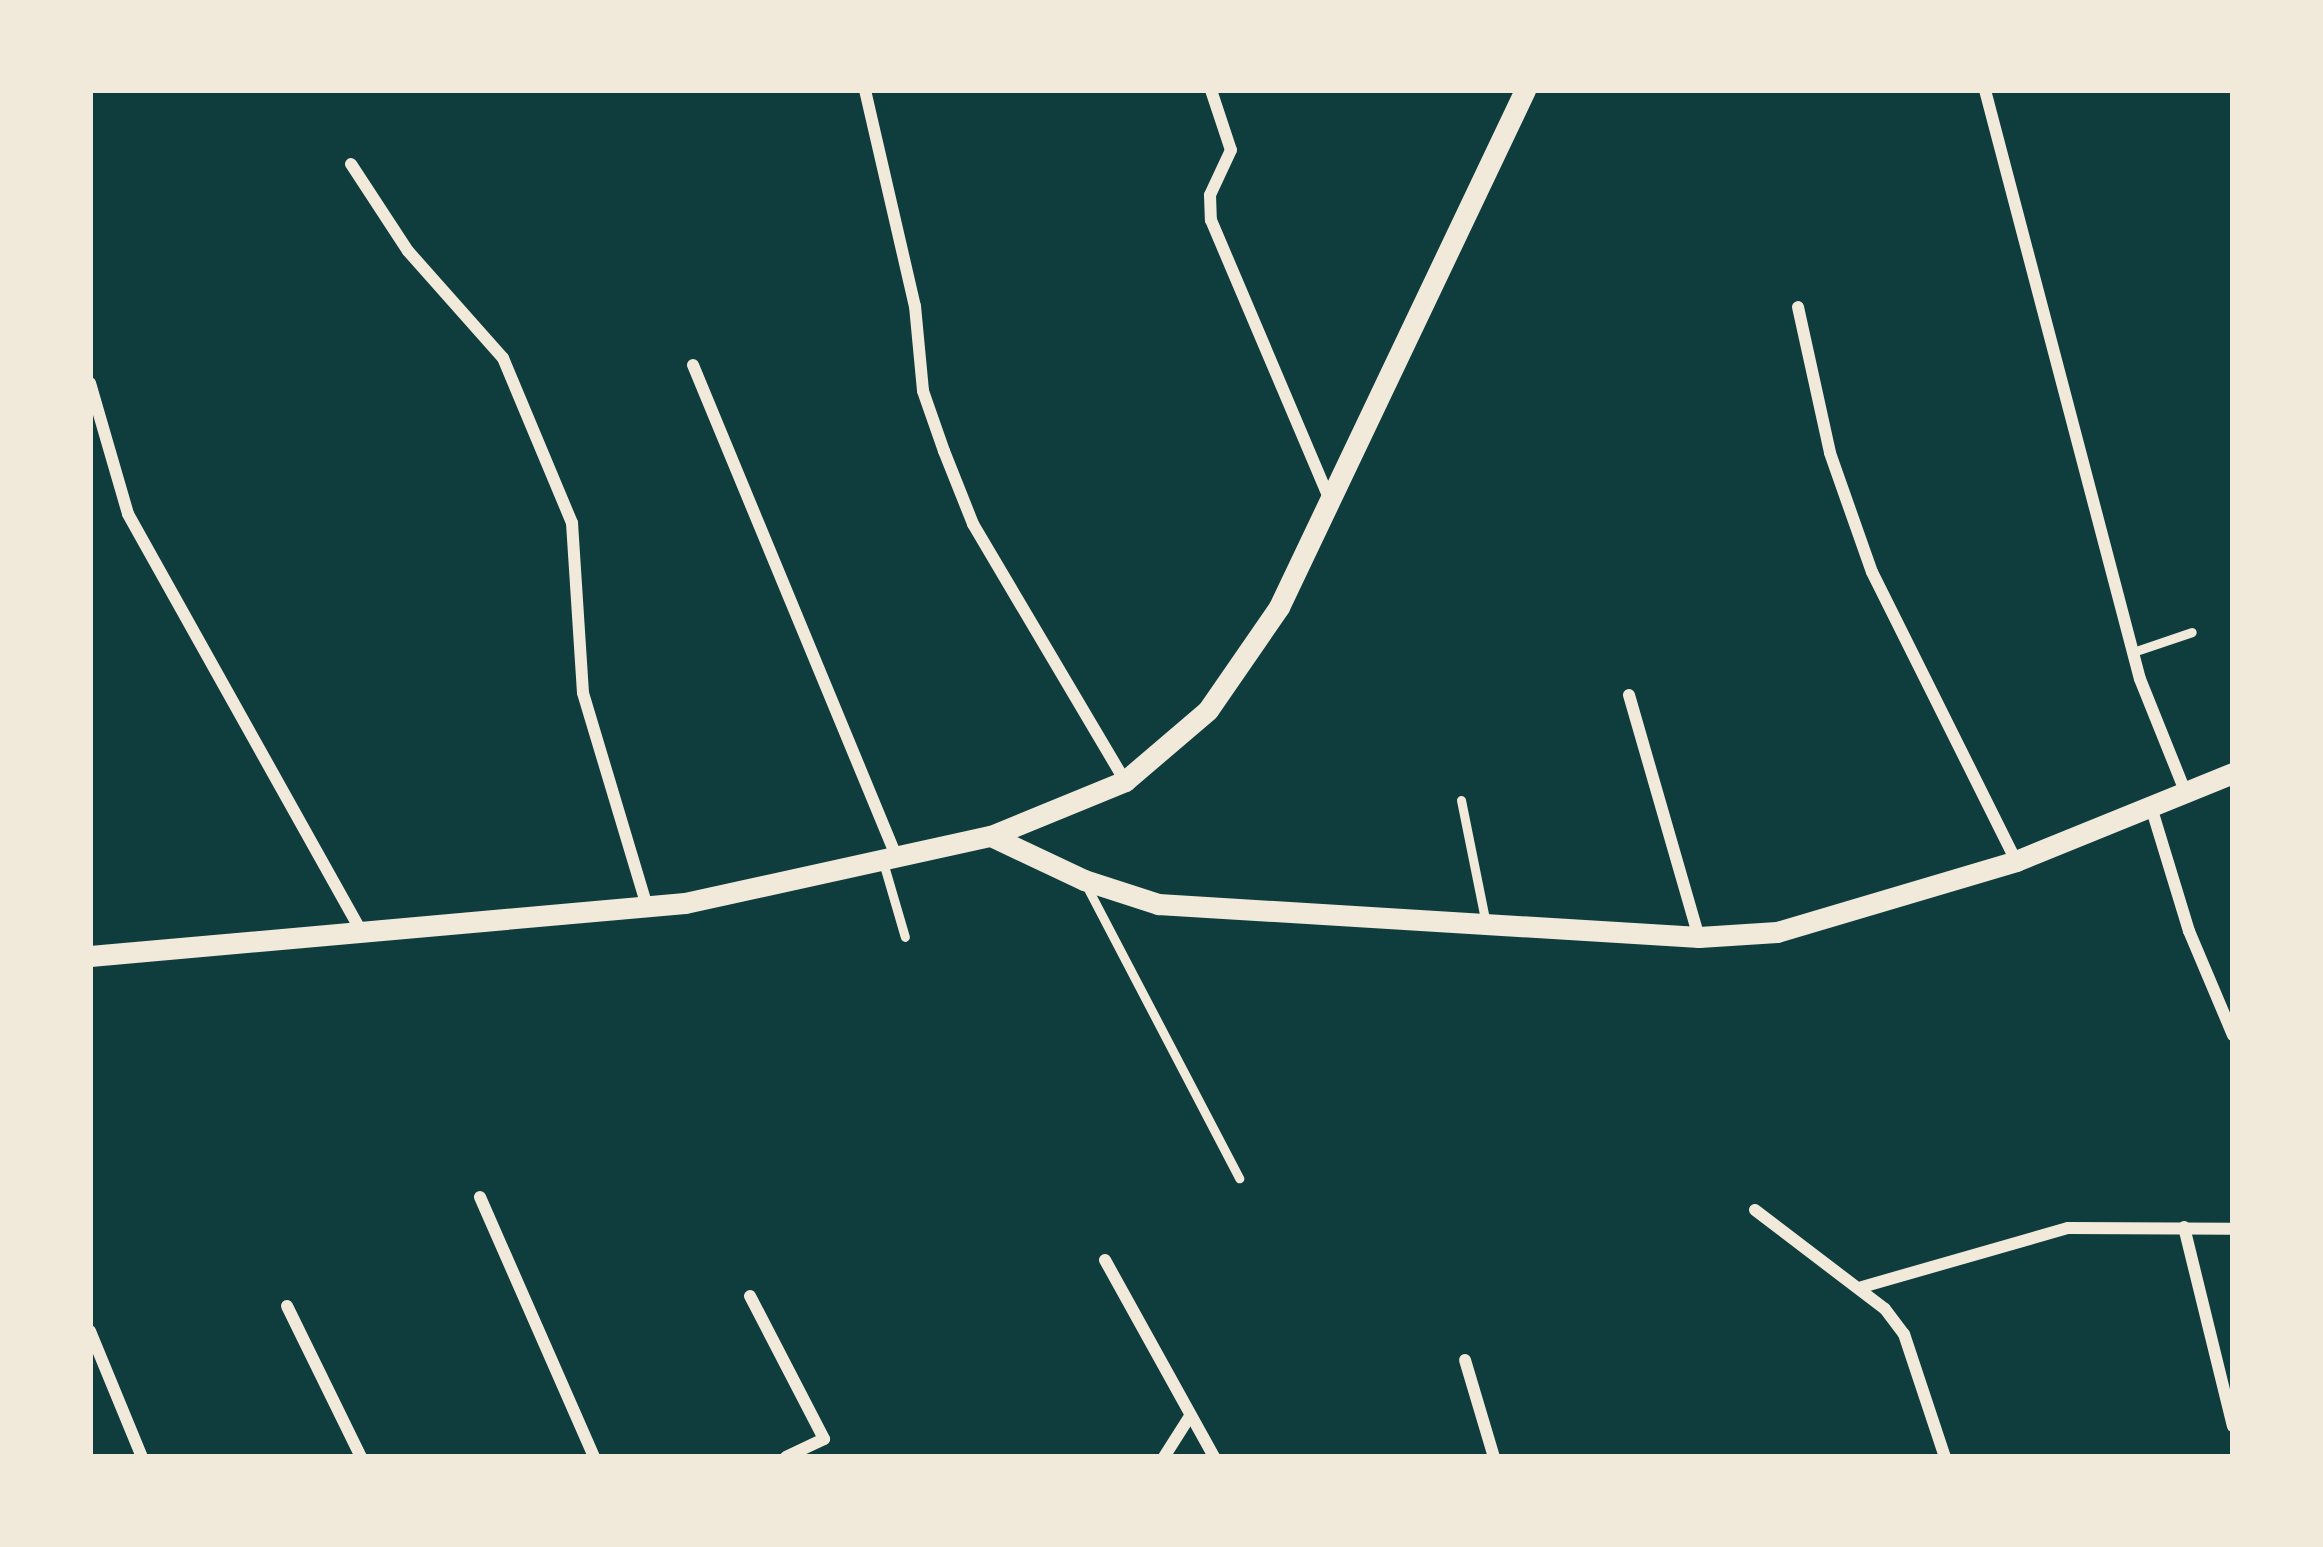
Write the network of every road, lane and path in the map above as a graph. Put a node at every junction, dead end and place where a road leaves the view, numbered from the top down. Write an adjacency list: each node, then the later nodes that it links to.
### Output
1 (865, 90): 14 (street)
2 (1211, 90): 9 (street)
3 (1525, 90): 9 (street)
4 (1985, 90): 11 (street)
5 (351, 164): 22 (street)
6 (1798, 307): 20 (street)
7 (693, 365): 19 (street)
8 (90, 383): 24 (street)
9 (1329, 499): 14 (street)
10 (2192, 632): 11 (lane)
11 (2133, 652): 15 (street)
12 (1629, 695): 26 (street)
13 (2233, 773): 15 (street)
14 (1125, 781): 18 (street)
15 (2187, 796): 17 (street)
16 (1461, 800): 23 (lane)
17 (2152, 810): 20 (street); 28 (street)
18 (991, 836): 19 (street); 21 (street)
19 (890, 860): 22 (street); 25 (lane)
20 (2016, 861): 26 (street)
21 (1084, 880): 23 (street); 29 (lane)
22 (647, 906): 24 (street)
23 (1486, 924): 26 (street)
24 (362, 932): 27 (street)
25 (905, 937)
26 (1699, 937)
27 (90, 956)
28 (2233, 1035)
29 (1239, 1178)
30 (480, 1197): 44 (street)
31 (1755, 1210): 35 (street)
32 (2184, 1227): 33 (street); 35 (street); 41 (street)
33 (2233, 1229)
34 (1105, 1260): 40 (street)
35 (1862, 1287): 49 (street)
36 (750, 1296): 45 (street)
37 (287, 1306): 43 (street)
38 (90, 1331): 42 (street)
39 (1465, 1360): 48 (street)
40 (1190, 1416): 46 (street); 47 (street)
41 (2233, 1426)
42 (142, 1457)
43 (361, 1457)
44 (594, 1457)
45 (786, 1457)
46 (1164, 1457)
47 (1214, 1457)
48 (1494, 1457)
49 (1945, 1457)

